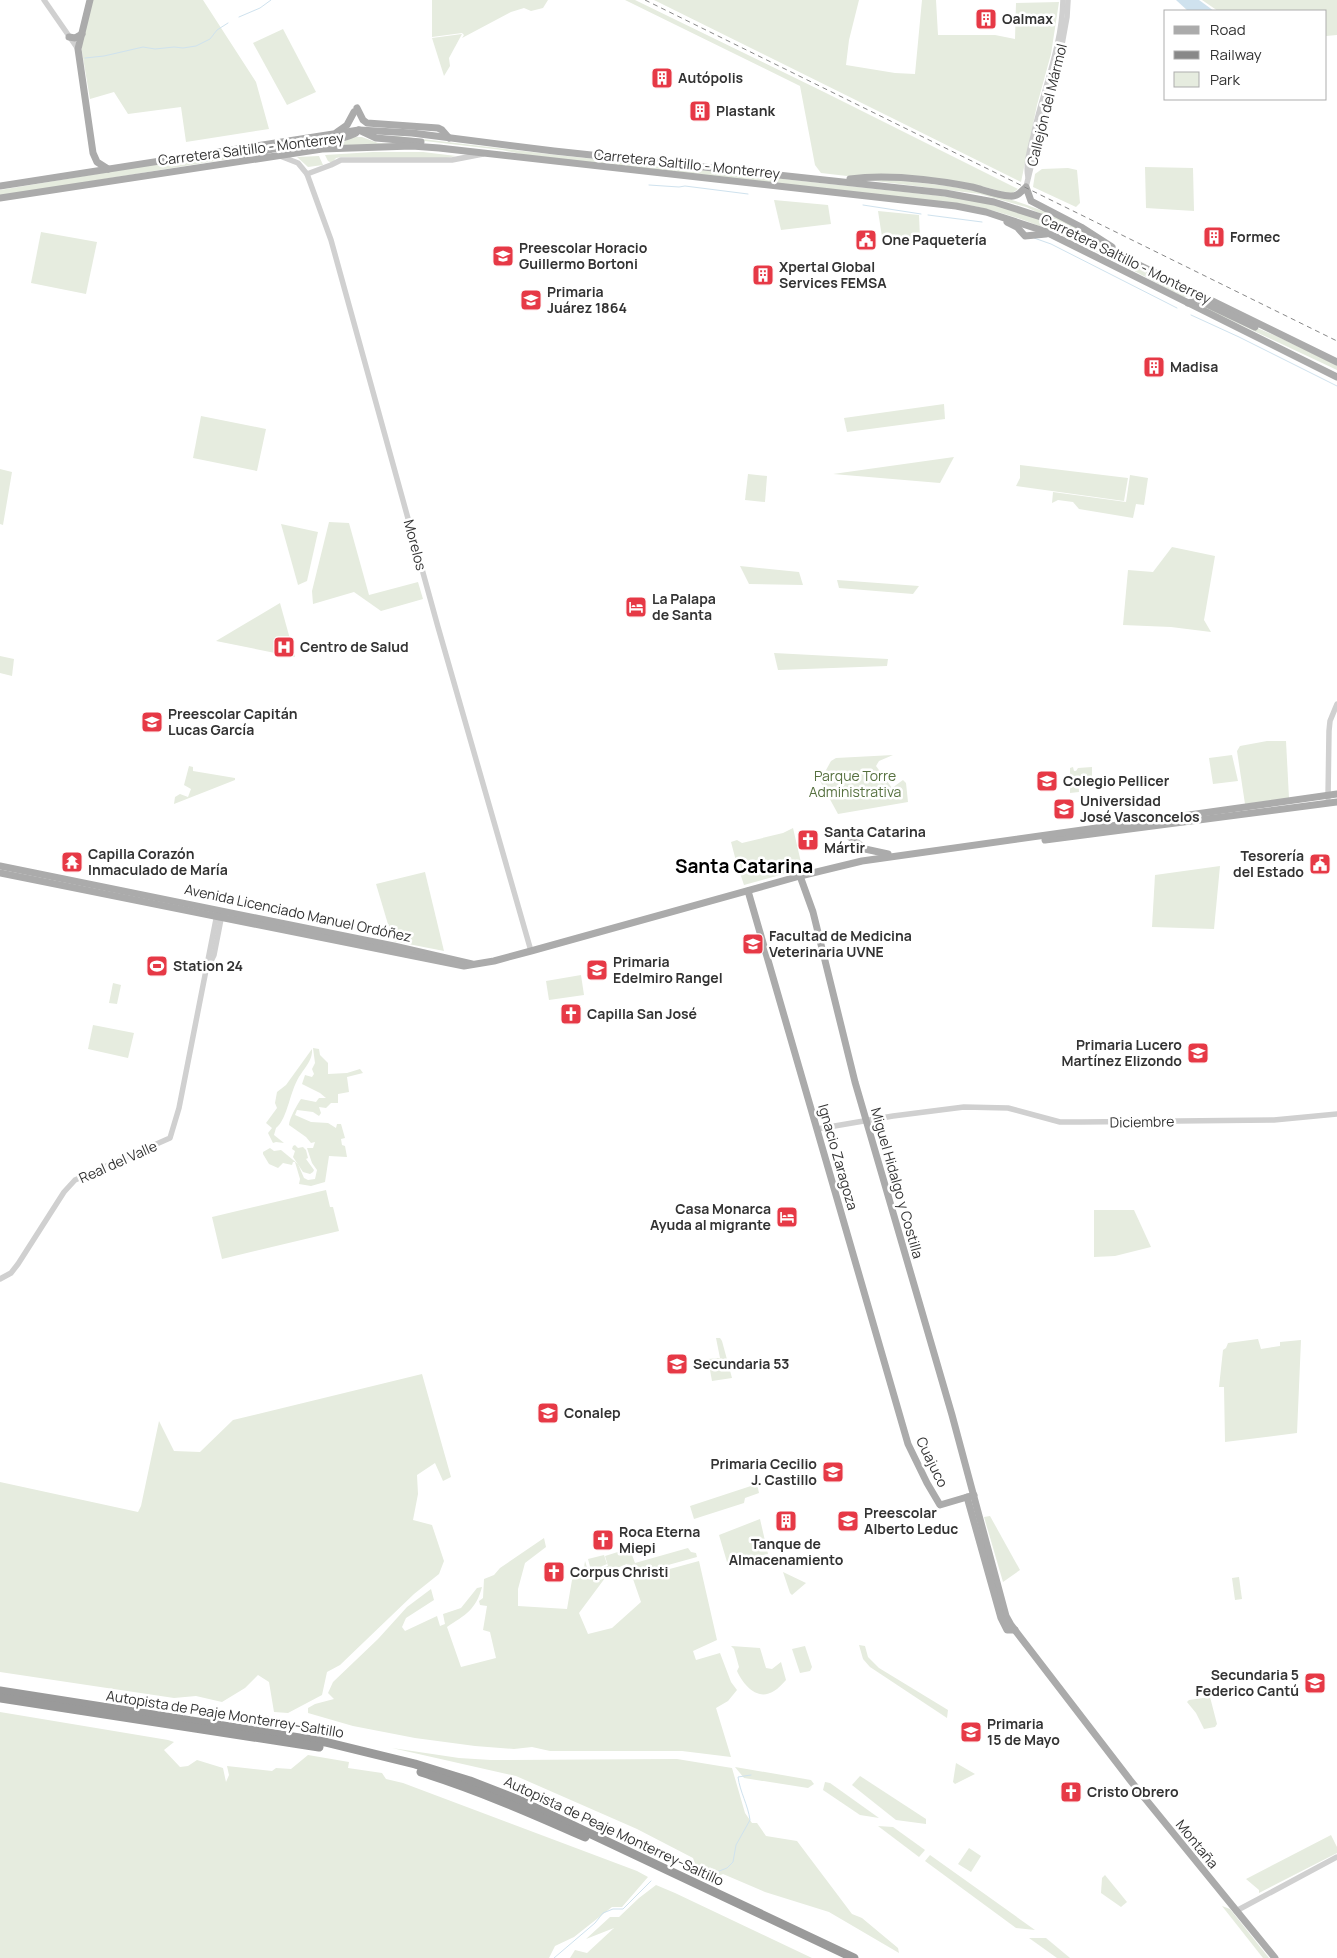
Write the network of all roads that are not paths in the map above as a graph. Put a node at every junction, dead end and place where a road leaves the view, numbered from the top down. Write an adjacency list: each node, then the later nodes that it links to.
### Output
1 (44, 0): 6 (street)
2 (90, 0): 5 (main road)
3 (1063, 0): 8 (street, Callejón del Mármol)
4 (1068, 0): 8 (street, Callejón del Mármol)
5 (82, 34): 6 (main road); 7 (main road)
6 (69, 37): 7 (street)
7 (78, 49): 16 (main road)
8 (1052, 76): 20 (street, Callejón del Mármol)
9 (359, 130): 10 (main road, Carretera Saltillo - Monterrey); 11 (main road, Carretera Saltillo - Monterrey); 14 (main road); 15 (main road)
10 (333, 134): 11 (main road); 16 (main road, Carretera Saltillo - Monterrey)
11 (449, 138): 18 (main road, Carretera Saltillo - Monterrey)
12 (484, 154): 13 (main road, Carretera Saltillo - Monterrey); 14 (main road, Carretera Saltillo - Monterrey); 17 (street)
13 (278, 156): 15 (main road, Carretera Saltillo - Monterrey); 17 (street)
14 (537, 160): 22 (main road, Carretera Saltillo - Monterrey)
15 (238, 161): 21 (main road, Carretera Saltillo - Monterrey)
16 (108, 169): 19 (main road, Carretera Saltillo - Monterrey)
17 (307, 174): 48 (street, Morelos)
18 (842, 181): 20 (main road); 24 (main road, Carretera Saltillo - Monterrey)
19 (0, 186)
20 (1026, 187): 24 (main road)
21 (0, 198)
22 (986, 212): 23 (main road, Carretera Saltillo - Monterrey); 23 (main road)
23 (1054, 235): 25 (main road, Carretera Saltillo - Monterrey)
24 (1124, 257): 26 (main road, Carretera Saltillo - Monterrey)
25 (1188, 303): 26 (main road); 28 (main road, Carretera Saltillo - Monterrey)
26 (1286, 338): 27 (main road, Carretera Saltillo - Monterrey)
27 (1337, 362)
28 (1337, 375)
29 (1337, 704): 31 (street)
30 (1337, 794): 31 (main road, Avenida Licenciado Manuel Ordóñez)
31 (1328, 799): 32 (main road); 33 (main road, Avenida Licenciado Manuel Ordóñez)
32 (1337, 800)
33 (1263, 809): 34 (main road, Avenida Licenciado Manuel Ordóñez); 35 (main road, Avenida Licenciado Manuel Ordóñez)
34 (1214, 812): 35 (main road); 36 (main road, Avenida Licenciado Manuel Ordóñez)
35 (1227, 817): 36 (main road, Avenida Licenciado Manuel Ordóñez)
36 (1178, 820): 37 (main road, Avenida Licenciado Manuel Ordóñez); 40 (main road, Avenida Licenciado Manuel Ordóñez)
37 (1132, 829): 39 (main road); 41 (main road, Avenida Licenciado Manuel Ordóñez)
38 (845, 833): 40 (main road)
39 (1143, 833)
40 (908, 854): 41 (main road, Avenida Licenciado Manuel Ordóñez)
41 (854, 864): 44 (main road, Avenida Licenciado Manuel Ordóñez)
42 (0, 866): 46 (main road, Avenida Licenciado Manuel Ordóñez)
43 (0, 873): 46 (main road, Avenida Licenciado Manuel Ordóñez)
44 (800, 876): 45 (main road, Avenida Licenciado Manuel Ordóñez); 50 (main road, Miguel Hidalgo y Costilla)
45 (748, 891): 48 (main road, Avenida Licenciado Manuel Ordóñez); 51 (main road, Ignacio Zaragoza)
46 (158, 902): 47 (main road, Avenida Licenciado Manuel Ordóñez); 47 (main road, Avenida Licenciado Manuel Ordóñez)
47 (220, 914): 48 (main road, Avenida Licenciado Manuel Ordóñez); 52 (street, Real del Valle)
48 (531, 951)
49 (1337, 1114): 50 (street, Diciembre)
50 (866, 1121): 51 (street, Diciembre); 54 (main road, Miguel Hidalgo y Costilla)
51 (817, 1129): 53 (main road, Ignacio Zaragoza)
52 (0, 1279)
53 (904, 1431): 54 (main road, Cuajuco)
54 (971, 1496): 58 (main road, Montaña)
55 (0, 1692): 60 (highway, Autopista de Peaje Monterrey-Saltillo)
56 (0, 1698): 59 (highway)
57 (1337, 1857): 58 (street)
58 (1236, 1911): 61 (main road, Montaña)
59 (840, 1958)
60 (854, 1958)
61 (1275, 1958)

